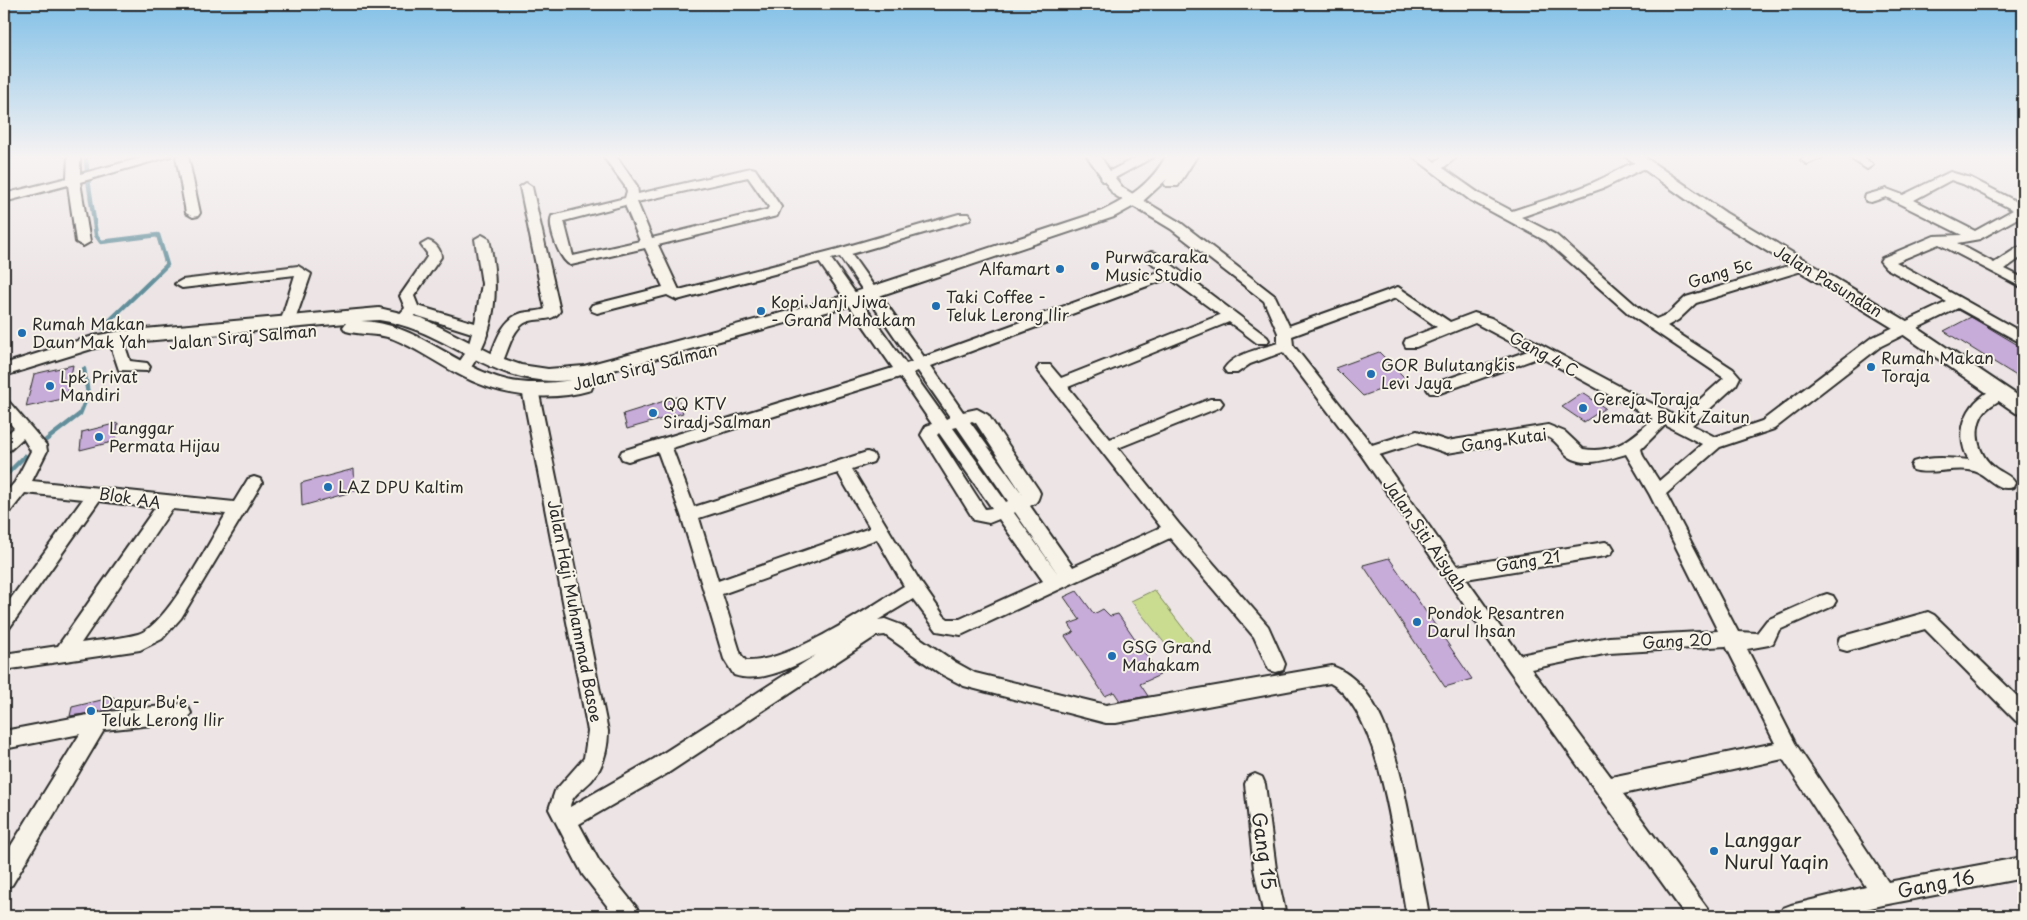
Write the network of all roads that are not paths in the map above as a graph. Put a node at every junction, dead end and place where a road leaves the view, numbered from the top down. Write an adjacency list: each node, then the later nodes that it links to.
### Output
1 (76, 199): 23 (street)
2 (190, 199): 17 (street)
3 (529, 199): 55 (street)
4 (639, 199): 14 (street)
5 (769, 199): 24 (street)
6 (1131, 199): 15 (street, Jalan Siti Aisyah)
7 (1144, 199): 15 (street, Jalan Siraj Salman)
8 (1151, 199): 15 (street, Jalan Siraj Salman)
9 (1479, 199): 18 (street)
10 (1560, 199): 18 (street)
11 (1695, 199): 31 (street, Jalan Pasundan)
12 (2002, 199): 16 (street)
13 (1904, 200): 20 (street)
14 (630, 201): 24 (street); 24 (street)
15 (1140, 204): 37 (street, Jalan Siraj Salman); 50 (street, Jalan Siti Aisyah)
16 (2023, 210): 20 (street)
17 (192, 213)
18 (1511, 216): 44 (street)
19 (964, 217): 27 (street)
20 (1975, 236): 21 (street)
21 (1939, 238): 30 (street); 32 (street)
22 (482, 239): 47 (street)
23 (83, 242)
24 (648, 243): 36 (street)
25 (428, 245): 41 (street)
26 (2022, 251): 32 (street)
27 (843, 252): 29 (street); 37 (street)
28 (1151, 256): 33 (street)
29 (823, 258): 36 (street); 38 (street)
30 (1887, 261): 39 (street)
31 (1803, 266): 44 (street, Gang 5c); 45 (street, Jalan Pasundan)
32 (1995, 269): 35 (street)
33 (1171, 272): 42 (street); 56 (street)
34 (182, 284): 43 (street)
35 (2023, 284)
36 (671, 289): 40 (street)
37 (874, 298): 38 (street, Jalan Siraj Salman); 56 (street)
38 (857, 303): 55 (street, Jalan Siraj Salman); 62 (street); 64 (street, Jalan Siraj Salman)
39 (1957, 303): 45 (street); 48 (street)
40 (597, 308)
41 (408, 313): 43 (street, Jalan Siraj Salman); 47 (street); 53 (street, Jalan Siraj Salman)
42 (1229, 317): 49 (street); 63 (street)
43 (288, 320): 52 (street, Jalan Siraj Salman)
44 (1654, 326): 72 (street)
45 (1904, 327): 66 (street, Jalan Pasundan); 74 (street)
46 (1448, 328): 50 (street); 51 (street, Gang 4 C); 54 (street, Gang 4 C)
47 (480, 330): 53 (street)
48 (2023, 339)
49 (1262, 340)
50 (1285, 340): 60 (street); 79 (street, Jalan Siti Aisyah)
51 (1410, 342)
52 (120, 343): 57 (street); 58 (street, Jalan Siraj Salman); 61 (street, Jalan Siraj Salman)
53 (474, 352): 55 (street, Jalan Siraj Salman); 58 (street)
54 (1540, 352): 65 (street); 70 (street, Gang 4 C)
55 (495, 363)
56 (921, 364): 62 (street); 71 (street)
57 (142, 367)
58 (463, 368): 64 (street, Jalan Siraj Salman)
59 (1044, 369): 63 (street)
60 (1232, 369)
61 (4, 370)
62 (905, 370): 71 (street); 75 (street)
63 (1058, 385): 77 (street)
64 (530, 389): 117 (street, Jalan Haji Muhammad Basoe)
65 (1435, 389)
66 (2000, 392): 69 (street, Jalan Pasundan); 84 (street)
67 (1215, 402): 77 (street)
68 (4, 406): 73 (street)
69 (2023, 408)
70 (1663, 418): 72 (street, Gang 4 C); 78 (street)
71 (951, 422): 92 (street); 92 (street); 92 (street)
72 (1680, 426): 74 (street, Gang 4 C)
73 (24, 428): 76 (street); 87 (street)
74 (1714, 443): 88 (street)
75 (663, 445): 80 (street); 94 (street)
76 (4, 446)
77 (1107, 446): 95 (street)
78 (1633, 447): 79 (street, Gang Kutai); 88 (street)
79 (1368, 452): 98 (street, Jalan Siti Aisyah)
80 (628, 455)
81 (867, 458): 82 (street)
82 (842, 466): 94 (street); 96 (street)
83 (1919, 466): 84 (street)
84 (1982, 467): 86 (street)
85 (254, 483): 93 (street)
86 (2007, 483)
87 (21, 486): 89 (street, Blok AA); 91 (street)
88 (1657, 492): 104 (street)
89 (96, 493): 90 (street, Blok AA); 103 (street)
90 (167, 504): 93 (street, Blok AA); 106 (street)
91 (4, 507)
92 (1011, 508): 99 (street)
93 (240, 509): 106 (street)
94 (689, 515): 101 (street)
95 (1173, 529): 99 (street); 108 (street)
96 (880, 531): 100 (street); 101 (street)
97 (1605, 549): 98 (street, Gang 21)
98 (1452, 574): 109 (street, Jalan Siti Aisyah)
99 (1062, 580): 100 (street)
100 (915, 588): 101 (street)
101 (714, 590)
102 (1826, 601): 104 (street, Gang 20)
103 (4, 622)
104 (1730, 638): 109 (street, Gang 20); 114 (street)
105 (1847, 643): 111 (street)
106 (64, 652): 107 (street)
107 (4, 662)
108 (1276, 664)
109 (1516, 664): 116 (street, Jalan Siti Aisyah)
110 (180, 712): 112 (street)
111 (2023, 715)
112 (98, 722): 113 (street); 119 (street)
113 (4, 740)
114 (1788, 750): 116 (street); 120 (street)
115 (1255, 784): 122 (street, Gang 15)
116 (1606, 788): 124 (street, Jalan Siti Aisyah)
117 (566, 820): 121 (street); 123 (street)
118 (2023, 868): 120 (street, Gang 16)
119 (4, 877)
120 (1883, 894): 125 (street, Gang 16)
121 (620, 913)
122 (1275, 916)
123 (1418, 916)
124 (1700, 916)
125 (1791, 916)

